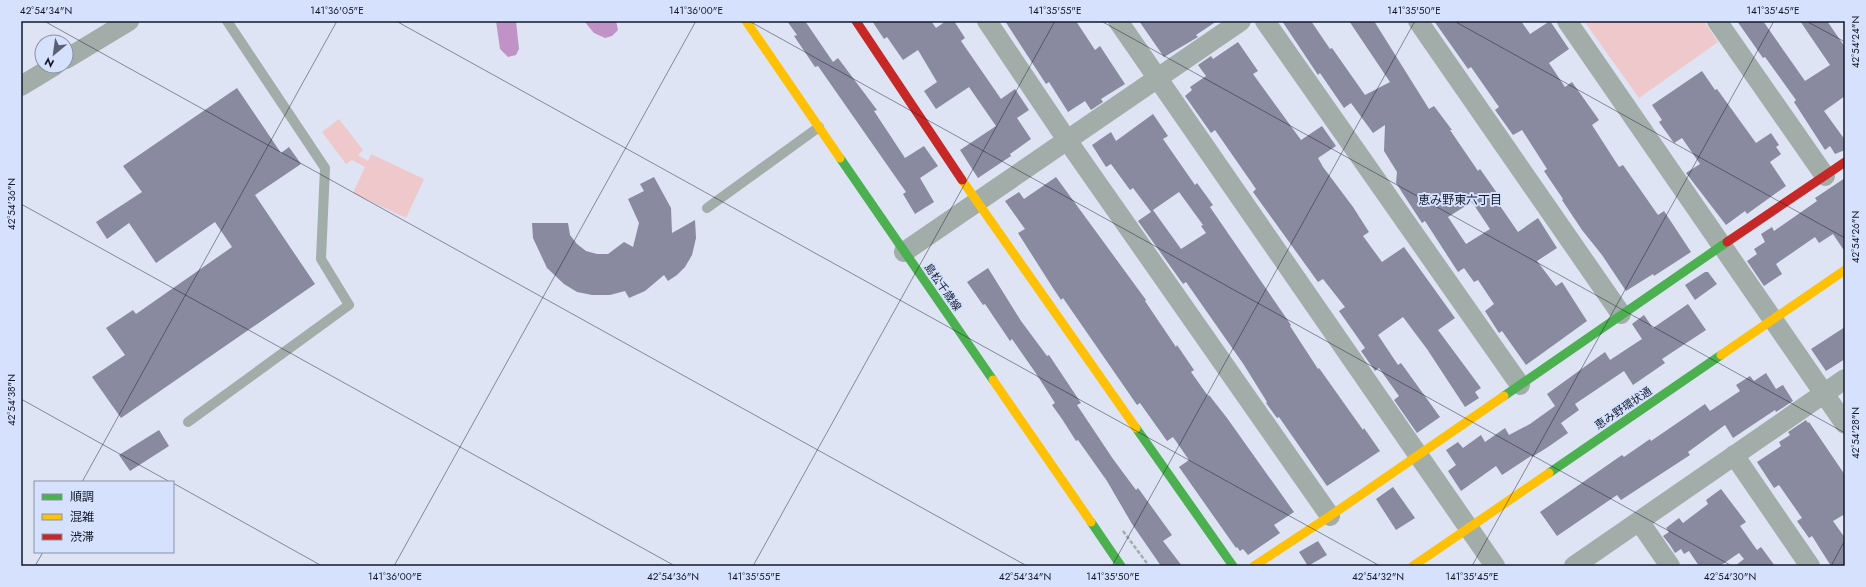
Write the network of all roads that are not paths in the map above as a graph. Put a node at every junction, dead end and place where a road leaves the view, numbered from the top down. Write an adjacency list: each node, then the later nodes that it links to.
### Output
1 (129, 21): 12 (street)
2 (227, 21): 30 (lane)
3 (746, 21): 16 (street, 島松千歳線)
4 (856, 21): 20 (street)
5 (987, 21): 17 (street)
6 (1118, 21): 14 (street)
7 (1241, 21): 14 (street)
8 (1265, 21): 28 (street)
9 (1418, 21): 25 (street)
10 (1567, 21): 22 (street)
11 (1717, 21): 19 (street)
12 (74, 54)
13 (41, 74): 15 (street)
14 (1156, 78): 17 (street); 32 (street)
15 (21, 86)
16 (820, 127): 21 (lane); 23 (street, 島松千歳線)
17 (1067, 140): 20 (street); 34 (street)
18 (1845, 162): 19 (street)
19 (1825, 176): 22 (street)
20 (977, 202): 23 (street); 38 (street)
21 (707, 208)
22 (1722, 247): 25 (street); 26 (street)
23 (904, 252): 37 (street, 島松千歳線)
24 (1845, 270): 26 (street, 恵み野環状通)
25 (1621, 314): 28 (street)
26 (1773, 320): 29 (street); 36 (street, 恵み野環状通)
27 (1845, 379): 29 (street)
28 (1520, 385): 32 (street)
29 (1824, 393): 31 (street); 33 (street)
30 (188, 422)
31 (1845, 424)
32 (1419, 455): 34 (street); 36 (street)
33 (1734, 455): 35 (street); 44 (street)
34 (1330, 516): 39 (street)
35 (1639, 521): 42 (street); 43 (street)
36 (1469, 528): 40 (street, 恵み野環状通); 41 (street)
37 (1121, 566)
38 (1233, 566)
39 (1254, 566)
40 (1413, 566)
41 (1495, 566)
42 (1574, 566)
43 (1670, 566)
44 (1810, 566)

